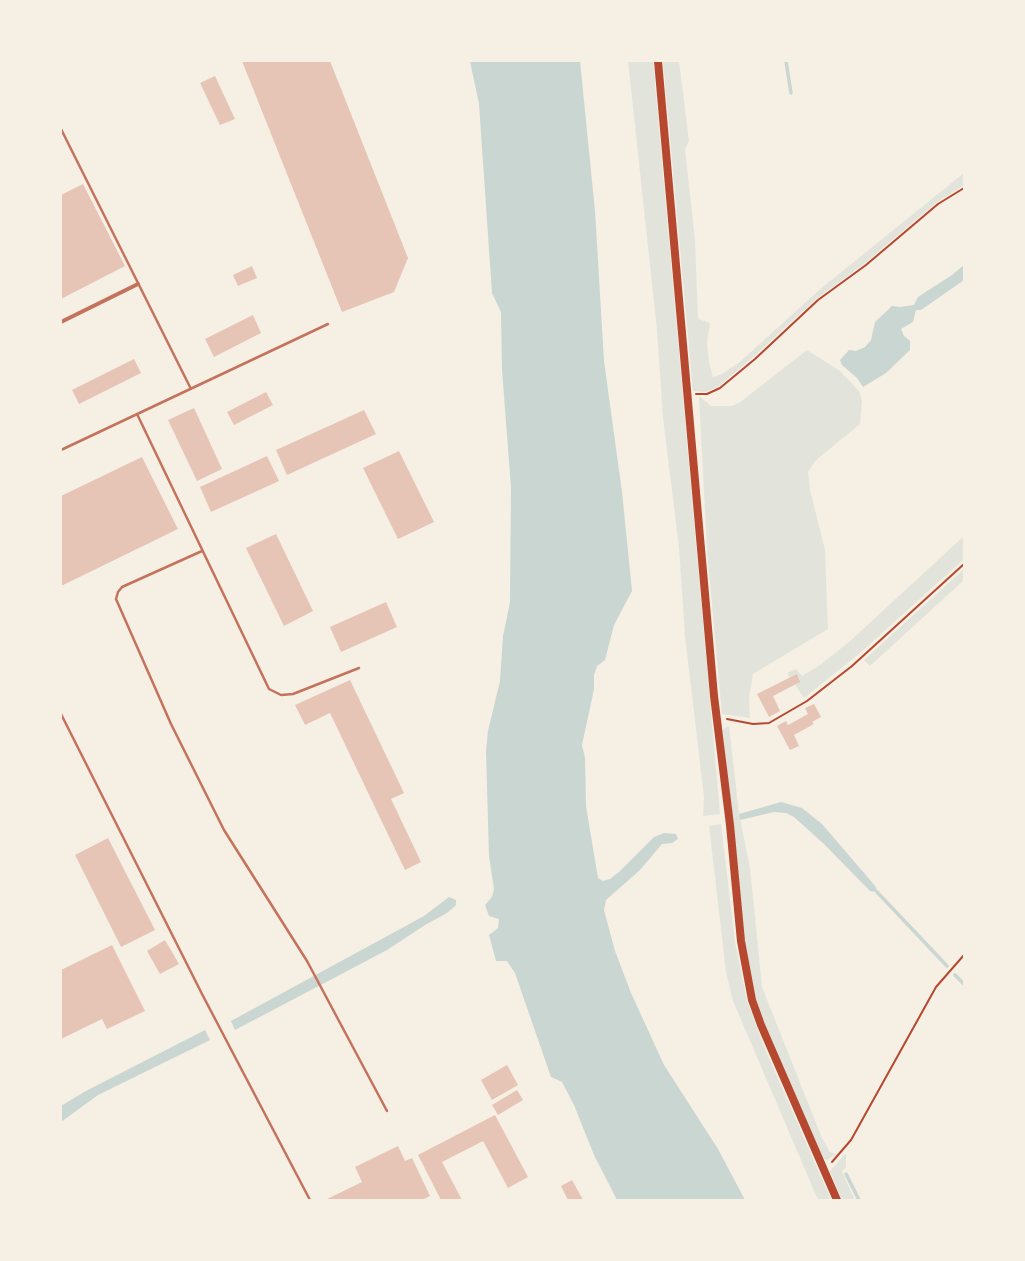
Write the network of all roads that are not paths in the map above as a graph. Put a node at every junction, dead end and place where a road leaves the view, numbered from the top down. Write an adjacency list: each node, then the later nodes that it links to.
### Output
1 (658, 61): 14 (main road)
2 (61, 129): 3 (lane)
3 (138, 284): 4 (street); 6 (lane)
4 (61, 322)
5 (328, 324): 6 (lane)
6 (191, 389): 7 (lane)
7 (137, 414): 8 (lane); 9 (lane)
8 (61, 450)
9 (202, 551): 10 (lane); 12 (lane)
10 (359, 668)
11 (61, 714): 13 (lane)
12 (387, 1111)
13 (310, 1200)
14 (837, 1200)

